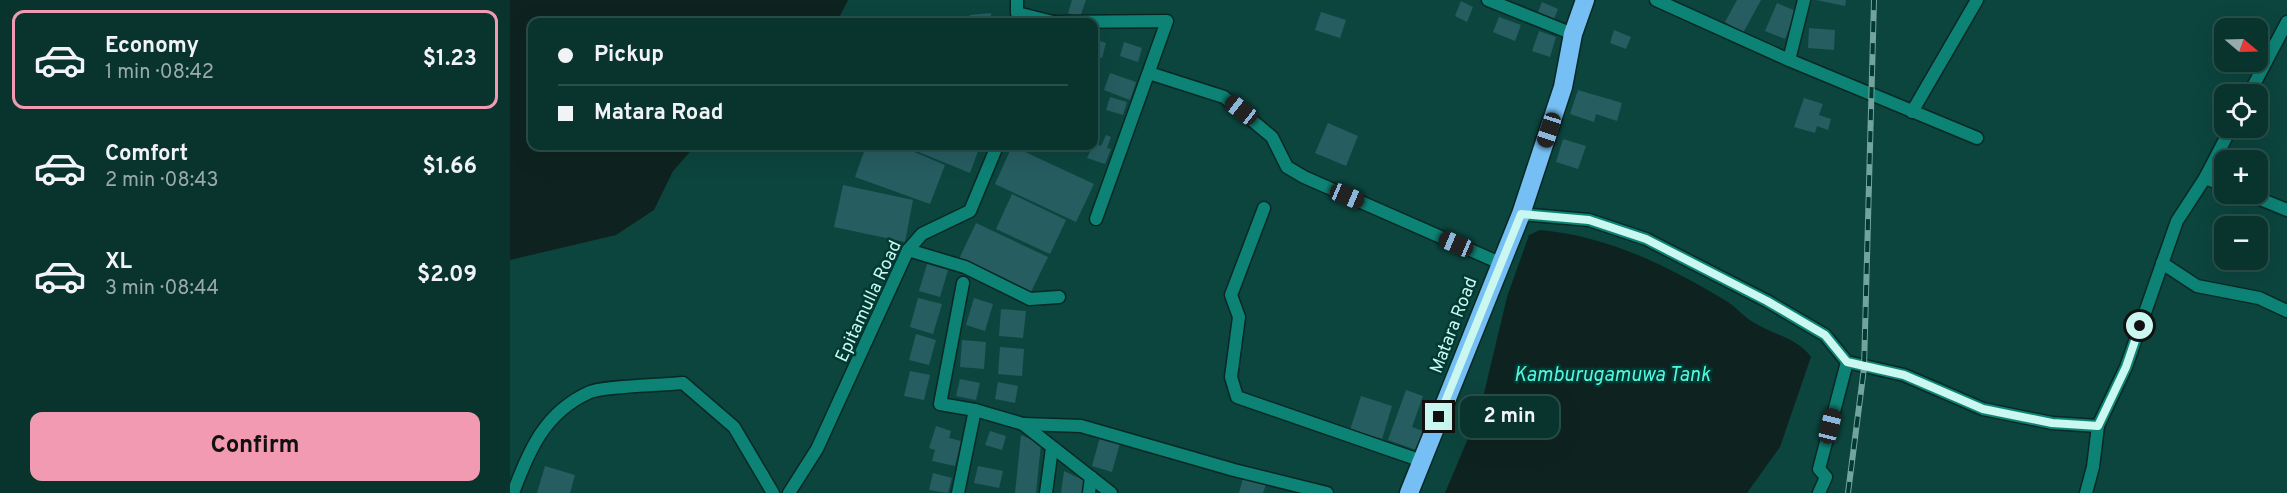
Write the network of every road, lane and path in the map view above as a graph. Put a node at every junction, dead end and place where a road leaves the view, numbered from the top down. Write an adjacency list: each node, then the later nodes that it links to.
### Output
1 (1017, 0): 7 (street)
2 (1488, 0): 10 (street)
3 (1585, 0): 10 (highway, Matara Road)
4 (1656, 0): 11 (street)
5 (1804, 0): 11 (street)
6 (1977, 0): 14 (street)
7 (1037, 18)
8 (1098, 22): 12 (street)
9 (2287, 22): 13 (street)
10 (1573, 34): 23 (highway, Matara Road)
11 (1789, 60): 14 (street)
12 (1149, 73): 24 (street); 26 (street)
13 (2253, 84)
14 (1912, 112): 15 (street)
15 (1977, 138)
16 (2226, 138): 18 (street)
17 (995, 150): 25 (street, Epitamulla Road)
18 (2205, 178): 19 (street); 27 (street)
19 (2214, 181)
20 (2268, 202): 22 (street)
21 (1264, 208): 36 (street)
22 (2287, 210)
23 (1521, 214): 26 (highway, Matara Road); 31 (street)
24 (1096, 219)
25 (908, 250): 29 (street); 40 (street, Epitamulla Road)
26 (1500, 263): 36 (highway, Matara Road)
27 (2162, 263): 30 (street); 34 (street)
28 (963, 283): 32 (street)
29 (1059, 297)
30 (2287, 311)
31 (1847, 362): 34 (street); 47 (street)
32 (975, 410): 33 (street); 41 (street)
33 (1023, 424): 35 (street); 45 (street)
34 (2098, 426): 48 (street)
35 (1052, 448): 37 (street); 42 (street)
36 (1422, 461): 46 (highway, Matara Road)
37 (1091, 477): 43 (street); 44 (street)
38 (513, 493): 39 (street)
39 (773, 493)
40 (789, 493)
41 (958, 493)
42 (1046, 493)
43 (1089, 493)
44 (1111, 493)
45 (1327, 493)
46 (1409, 493)
47 (1819, 493)
48 (2086, 493)

